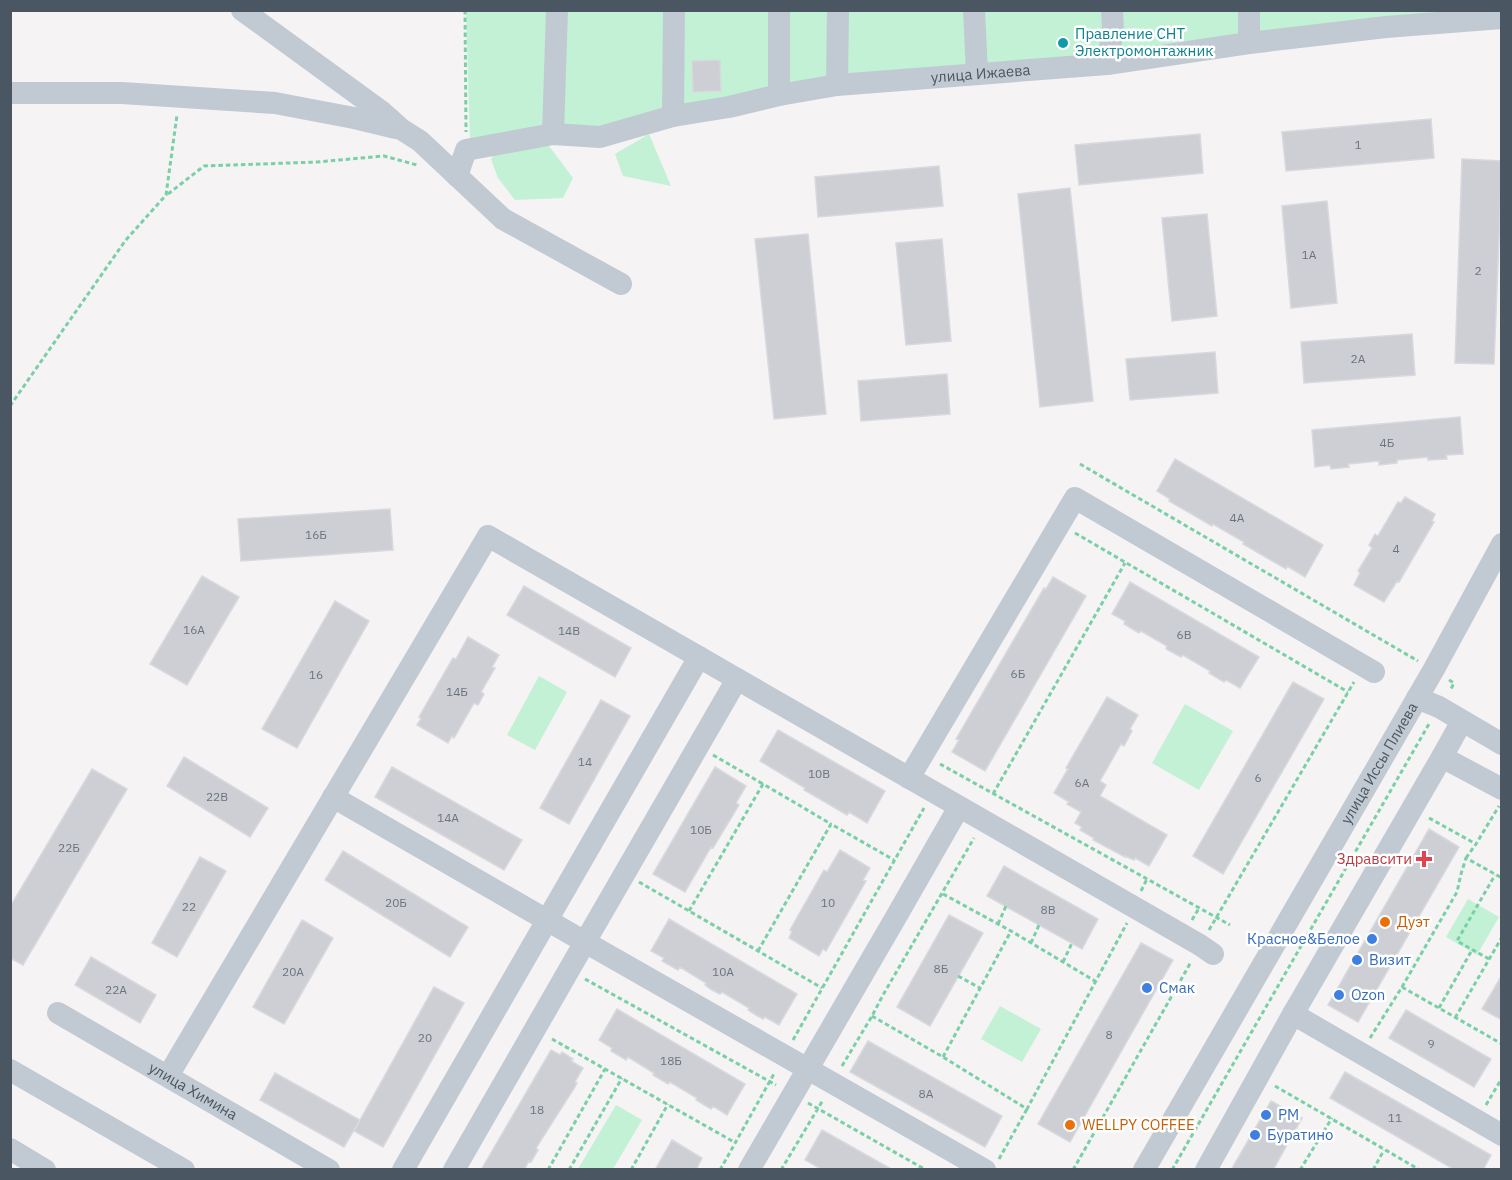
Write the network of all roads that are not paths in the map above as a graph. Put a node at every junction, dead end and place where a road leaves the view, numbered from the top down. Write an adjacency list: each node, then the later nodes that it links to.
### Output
1 (242, 10): 18 (street)
2 (556, 10): 19 (street)
3 (674, 10): 17 (street)
4 (779, 10): 16 (street)
5 (838, 10): 14 (street)
6 (974, 10): 13 (street)
7 (1112, 10): 12 (street)
8 (1249, 10): 11 (street)
9 (1502, 18): 10 (street, улица Ижаева)
10 (1386, 19): 11 (street, улица Ижаева)
11 (1249, 43): 12 (street, улица Ижаева)
12 (1107, 64): 13 (street, улица Ижаева)
13 (977, 74): 14 (street, улица Ижаева)
14 (837, 85): 16 (street, улица Ижаева)
15 (10, 93): 18 (street)
16 (779, 95): 17 (street, улица Ижаева)
17 (673, 116): 19 (street, улица Ижаева)
18 (401, 129): 20 (street)
19 (553, 134): 20 (street, улица Ижаева)
20 (457, 176): 21 (street)
21 (621, 284)
22 (1502, 544): 26 (street, улица Иссы Плиева)
23 (699, 657): 25 (street); 32 (street); 34 (street)
24 (1368, 669): 30 (street)
25 (737, 679): 30 (street); 35 (street)
26 (1417, 698): 27 (street); 51 (street, улица Иссы Плиева)
27 (1462, 721): 28 (street); 29 (street)
28 (1502, 744)
29 (1442, 757): 31 (street); 38 (street)
30 (909, 778): 33 (street)
31 (1501, 796)
32 (333, 797): 34 (street); 41 (street)
33 (959, 807): 36 (street); 39 (street)
34 (547, 920): 35 (street); 48 (street)
35 (585, 942): 39 (street); 49 (street)
36 (1207, 950)
37 (58, 1013): 41 (street, улица Химина)
38 (1293, 1014): 42 (street); 52 (street)
39 (807, 1069): 44 (street); 50 (street)
40 (10, 1070): 46 (street)
41 (168, 1076): 47 (street, улица Химина)
42 (1502, 1135)
43 (10, 1149): 45 (street)
44 (990, 1168)
45 (45, 1170)
46 (184, 1170)
47 (329, 1170)
48 (403, 1170)
49 (454, 1170)
50 (749, 1170)
51 (1144, 1170)
52 (1206, 1170)

